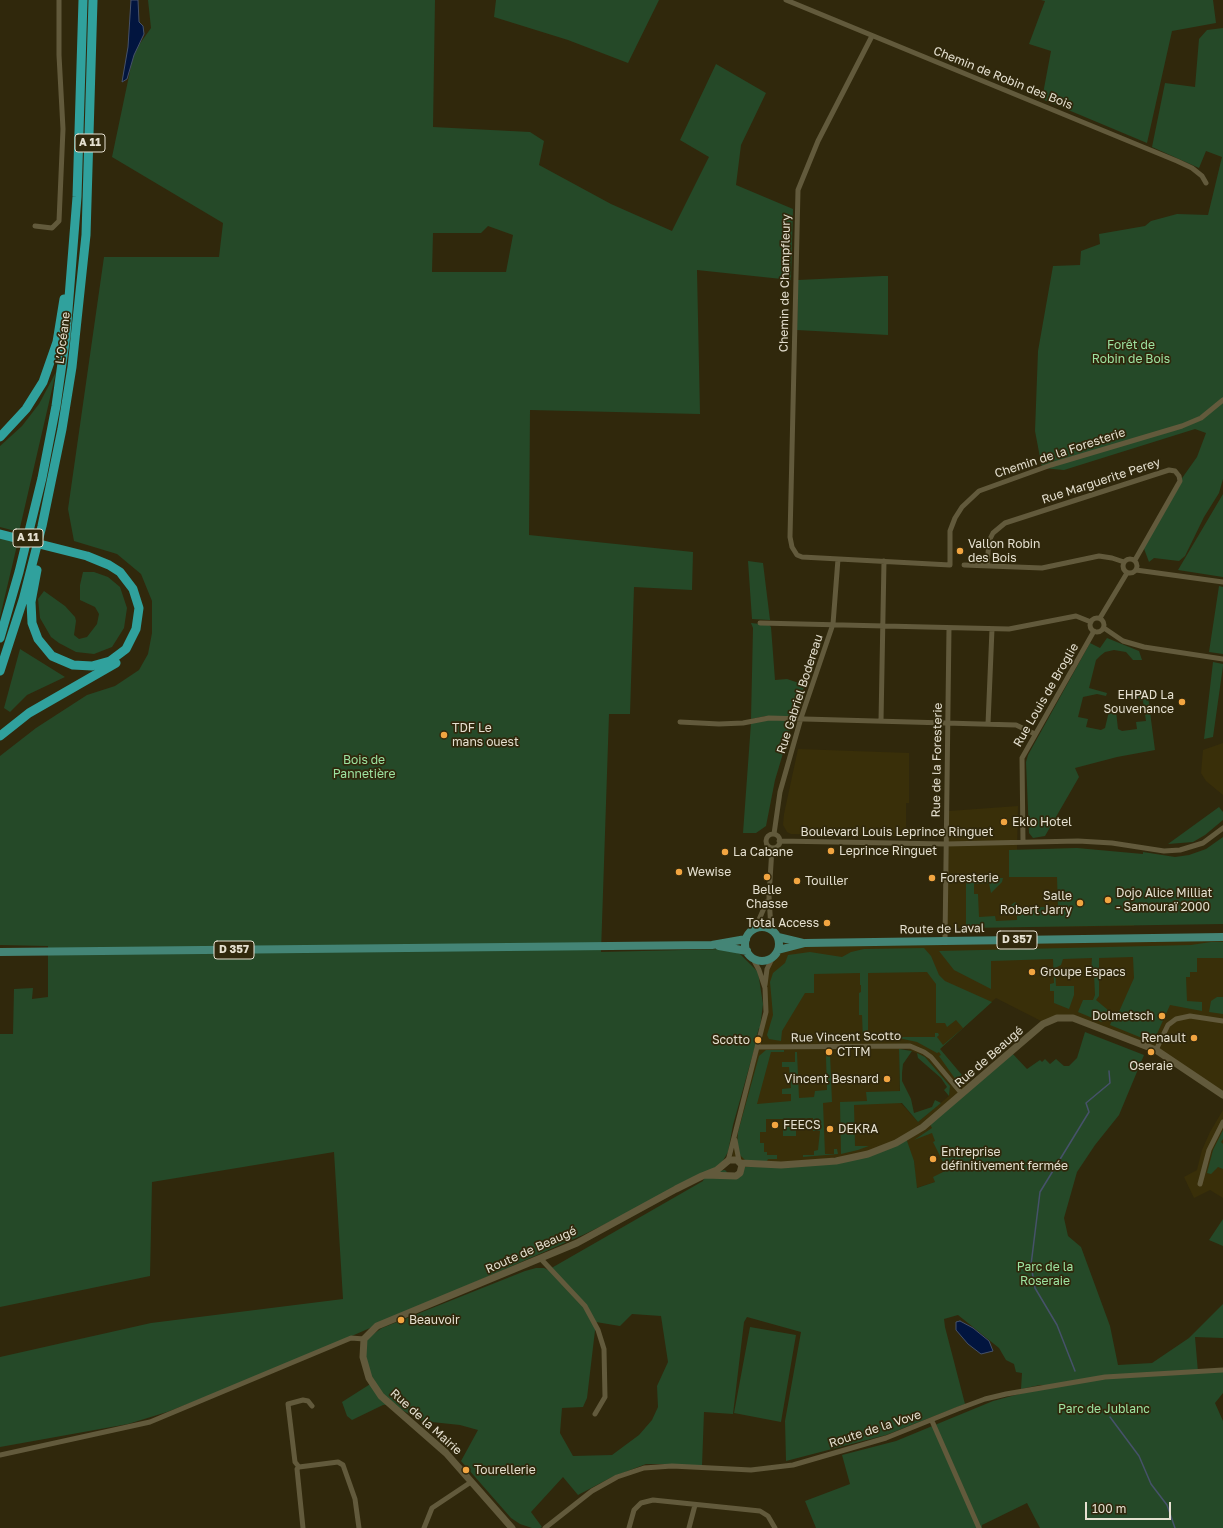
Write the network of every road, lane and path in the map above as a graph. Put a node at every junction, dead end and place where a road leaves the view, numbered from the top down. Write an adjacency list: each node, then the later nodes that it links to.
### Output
1 (59, 0): 7 (street)
2 (83, 0): 8 (highway, L’Océane / A 11)
3 (93, 0): 21 (highway, L’Océane / A 11)
4 (786, 0): 5 (street, Chemin de Robin des Bois)
5 (872, 36): 6 (street, Chemin de Robin des Bois); 13 (street, Chemin de Champfleury)
6 (1206, 183)
7 (35, 226)
8 (74, 250): 10 (highway); 32 (highway, L’Océane / A 11)
9 (1223, 400): 15 (street, Chemin de la Foresterie)
10 (0, 437)
11 (0, 530): 41 (highway)
12 (0, 534): 21 (highway)
13 (838, 559): 15 (street); 26 (street, Rue Gabriel Bodereau)
14 (1134, 560): 16 (street); 18 (street, Rue Marguerite Perey); 19 (street)
15 (884, 561): 27 (street)
16 (1124, 562): 18 (street); 20 (street)
17 (964, 565): 18 (street)
18 (987, 566)
19 (1136, 570): 20 (street); 22 (street)
20 (1127, 573): 23 (street)
21 (32, 575): 34 (highway, L’Océane / A 11)
22 (1223, 582)
23 (1100, 618): 25 (street); 30 (street)
24 (760, 622): 26 (street)
25 (1091, 622): 29 (street); 31 (street)
26 (833, 624): 27 (street); 35 (street, Rue Gabriel Bodereau)
27 (883, 626): 28 (street); 36 (street)
28 (949, 628): 29 (street); 38 (street, Rue de la Foresterie)
29 (992, 628): 39 (street)
30 (1104, 628): 31 (street); 33 (street)
31 (1094, 631): 40 (street, Rue Louis de Broglie)
32 (0, 638)
33 (1223, 659)
34 (0, 671)
35 (801, 718): 36 (street); 37 (street); 43 (street, Rue Gabriel Bodereau)
36 (882, 721): 38 (street)
37 (680, 722)
38 (948, 723): 39 (street); 46 (street, Rue de la Foresterie)
39 (988, 724): 40 (street)
40 (1035, 734): 45 (street, Rue Louis de Broglie)
41 (0, 736)
42 (1223, 828): 45 (street, Boulevard Louis Leprince Ringuet)
43 (774, 834): 44 (street); 47 (street)
44 (779, 841): 46 (street, Boulevard Louis Leprince Ringuet); 47 (street)
45 (1023, 842): 46 (street, Boulevard Louis Leprince Ringuet)
46 (946, 844): 54 (street, Rue de la Foresterie)
47 (772, 848): 48 (street)
48 (769, 896): 49 (street); 50 (street)
49 (754, 929): 50 (main road); 53 (main road)
50 (771, 930): 51 (main road)
51 (778, 937): 55 (main road, Route de Laval / D 357); 59 (main road)
52 (1223, 937): 54 (main road, Route de Laval / D 357)
53 (746, 939): 56 (main road, D 357); 58 (main road)
54 (945, 941): 55 (main road, Route de Laval / D 357)
55 (806, 943): 59 (main road, Route de Laval / D 357)
56 (712, 945): 57 (main road, D 357); 58 (main road, D 357)
57 (0, 952)
58 (749, 954): 59 (main road); 60 (street)
59 (775, 954): 60 (street)
60 (765, 988): 62 (street)
61 (1223, 1021): 63 (street)
62 (757, 1047): 64 (street, Rue Vincent Scotto); 67 (street)
63 (1156, 1050): 64 (street, Rue de Beaugé); 65 (street, Rue de Beaugé)
64 (962, 1094): 70 (street, Rue de Beaugé)
65 (1223, 1095)
66 (1223, 1122): 74 (street)
67 (734, 1135): 68 (street); 69 (street)
68 (727, 1162): 69 (street, Rue de Beaugé); 72 (street); 73 (street, Route de Beaugé)
69 (740, 1162): 70 (street, Rue de Beaugé); 71 (street)
70 (763, 1165): 71 (street, Rue de Beaugé)
71 (740, 1173): 72 (street, Rue de Beaugé)
72 (728, 1174): 73 (street, Route de Beaugé)
73 (705, 1175): 75 (street, Route de Beaugé)
74 (1200, 1184)
75 (541, 1259): 76 (street, Route de Beaugé); 79 (street)
76 (364, 1339): 81 (street); 83 (street, Rue de la Mairie)
77 (1223, 1370): 80 (street, Route de la Vove)
78 (312, 1406): 82 (street)
79 (595, 1414)
80 (932, 1421): 89 (street, Route de la Vove); 93 (street)
81 (0, 1455)
82 (299, 1467): 85 (street); 86 (street)
83 (471, 1482): 87 (street); 88 (street, Rue de la Mairie)
84 (695, 1505): 90 (street); 91 (street); 92 (street)
85 (303, 1528)
86 (359, 1528)
87 (424, 1528)
88 (512, 1528)
89 (546, 1528)
90 (629, 1528)
91 (689, 1528)
92 (775, 1528)
93 (979, 1528)

